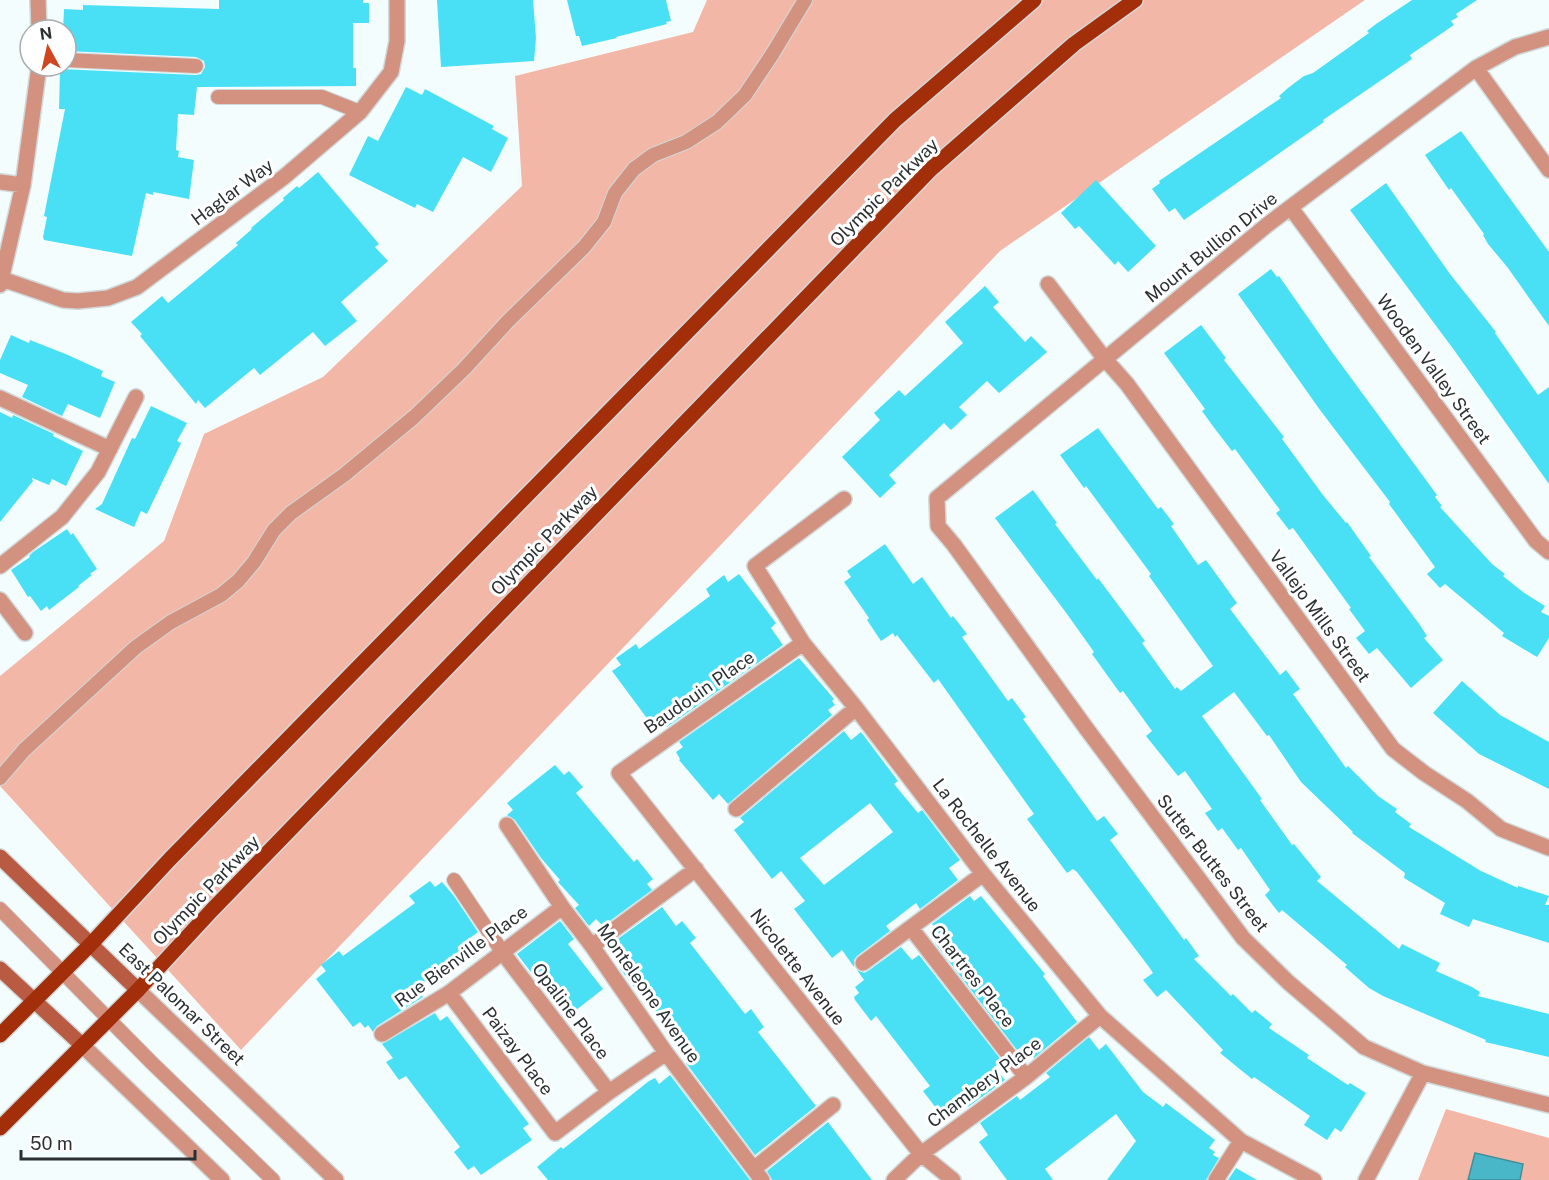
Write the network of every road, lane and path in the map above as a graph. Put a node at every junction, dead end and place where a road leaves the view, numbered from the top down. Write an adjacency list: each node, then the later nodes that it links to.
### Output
1 (38, 0): 6 (street)
2 (397, 0): 13 (street, Haglar Way)
3 (805, 0): 33 (lane)
4 (1034, 0): 44 (main road)
5 (1135, 0): 50 (main road, Olympic Parkway)
6 (39, 18)
7 (1549, 37): 10 (street, Mount Bullion Drive)
8 (78, 61): 9 (lane)
9 (196, 66)
10 (1476, 68): 14 (street); 17 (street, Mount Bullion Drive)
11 (37, 78): 16 (street)
12 (218, 97): 13 (lane)
13 (360, 112): 18 (street, Haglar Way)
14 (1549, 170)
15 (0, 182): 16 (street)
16 (23, 185): 18 (street)
17 (1291, 208): 20 (street, Mount Bullion Drive); 26 (street, Wooden Valley Street)
18 (1, 282)
19 (1048, 284): 20 (street, Vallejo Mills Street)
20 (1104, 358): 25 (street, Mount Bullion Drive); 36 (street, Vallejo Mills Street)
21 (136, 397): 23 (street)
22 (0, 398): 23 (street)
23 (110, 449): 27 (street)
24 (844, 499): 30 (street, La Rochelle Avenue)
25 (938, 526): 59 (street, Sutter Buttes Street)
26 (1549, 552)
27 (0, 566)
28 (0, 600): 29 (street)
29 (25, 633)
30 (803, 643): 31 (street, La Rochelle Avenue); 32 (street, Baudouin Place)
31 (856, 708): 34 (street); 39 (street, La Rochelle Avenue)
32 (619, 773): 38 (street, Nicolette Avenue)
33 (0, 778)
34 (736, 809)
35 (507, 825): 41 (street, Monteleone Avenue)
36 (1549, 848)
37 (0, 857): 44 (main road, East Palomar Street)
38 (696, 869): 45 (street); 66 (street, Nicolette Avenue)
39 (983, 874): 43 (street); 53 (street, La Rochelle Avenue)
40 (454, 880): 46 (lane)
41 (562, 907): 45 (street, Monteleone Avenue); 46 (street, Rue Bienville Place)
42 (0, 909): 49 (lane)
43 (911, 928): 47 (street); 60 (street, Chartres Place)
44 (91, 944): 49 (main road); 50 (main road, East Palomar Street)
45 (592, 946): 58 (street, Monteleone Avenue)
46 (503, 953): 51 (street, Rue Bienville Place); 61 (street, Opaline Place)
47 (863, 963)
48 (0, 969): 52 (main road)
49 (63, 972): 52 (main road); 54 (lane)
50 (138, 990): 54 (main road, Olympic Parkway); 70 (street, East Palomar Street)
51 (449, 993): 55 (street, Rue Bienville Place); 61 (street, Paizay Place)
52 (33, 1001): 56 (main road); 57 (main road)
53 (1100, 1016): 60 (street, Chambery Place); 65 (street, La Rochelle Avenue)
54 (109, 1019): 57 (main road, Olympic Parkway); 69 (lane)
55 (382, 1034)
56 (0, 1035)
57 (82, 1045): 64 (main road, Olympic Parkway); 68 (street)
58 (666, 1053): 61 (street); 67 (street, Monteleone Avenue)
59 (1423, 1073): 63 (street, Sutter Buttes Street); 75 (street)
60 (1026, 1077): 66 (street, Chambery Place)
61 (609, 1092)
62 (833, 1105): 67 (street)
63 (1549, 1105)
64 (0, 1128)
65 (1241, 1141): 73 (street); 74 (street, La Rochelle Avenue)
66 (921, 1154): 71 (street, Chambery Place); 72 (street, Nicolette Avenue)
67 (758, 1174)
68 (222, 1180)
69 (273, 1180)
70 (336, 1180)
71 (894, 1180)
72 (953, 1180)
73 (1216, 1180)
74 (1314, 1180)
75 (1366, 1180)

